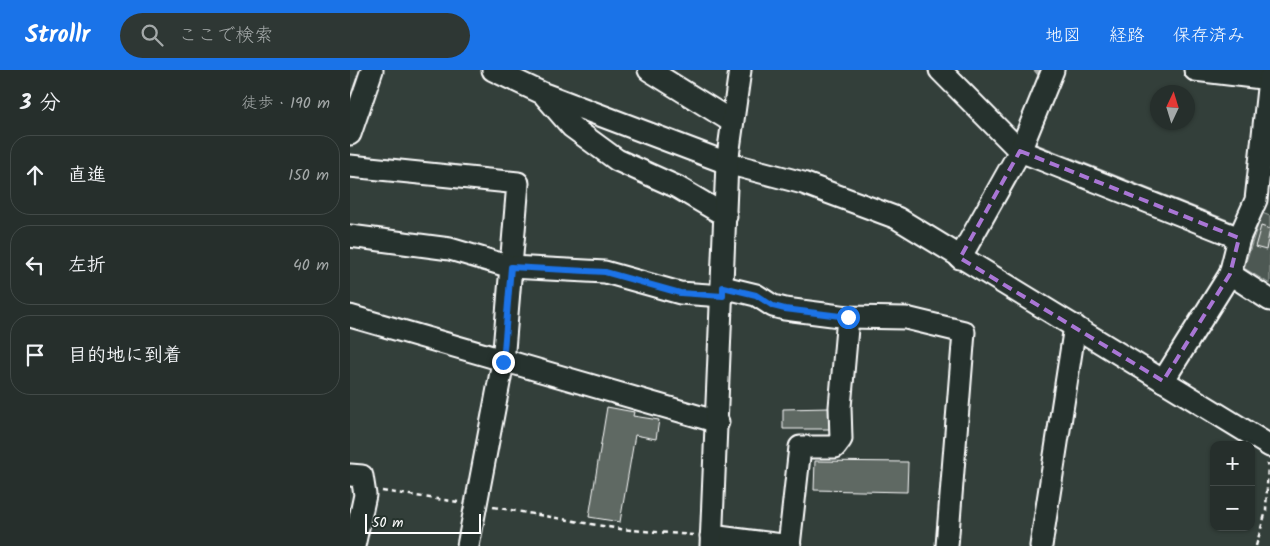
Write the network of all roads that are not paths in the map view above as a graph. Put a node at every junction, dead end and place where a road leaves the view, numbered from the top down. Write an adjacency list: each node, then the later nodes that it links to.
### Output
1 (372, 70): 10 (street)
2 (493, 70): 9 (street)
3 (649, 70): 11 (street)
4 (740, 70): 11 (street)
5 (940, 70): 13 (street)
6 (1196, 70): 7 (street)
7 (1270, 79): 16 (street)
8 (1049, 80): 13 (street)
9 (544, 94): 14 (street); 17 (street)
10 (356, 97): 12 (street)
11 (731, 122): 14 (street)
12 (350, 134)
13 (1020, 151): 19 (street); 20 (street)
14 (727, 163): 17 (street); 20 (street)
15 (350, 166): 21 (street)
16 (1263, 202): 19 (street)
17 (726, 216): 23 (street)
18 (350, 236): 21 (street)
19 (1240, 238): 22 (street)
20 (960, 258): 27 (street)
21 (511, 267): 23 (street); 28 (street)
22 (1230, 274): 24 (street); 29 (street)
23 (723, 292): 26 (street); 30 (street)
24 (1270, 300)
25 (350, 316): 28 (street)
26 (848, 317): 36 (street); 37 (street)
27 (1075, 326): 29 (street); 38 (street)
28 (503, 362): 30 (street); 35 (street)
29 (1163, 381): 31 (street)
30 (718, 422): 33 (street)
31 (1270, 446)
32 (357, 482): 34 (street)
33 (711, 541): 36 (street)
34 (354, 546)
35 (468, 546)
36 (790, 546)
37 (947, 546)
38 (1041, 546)

